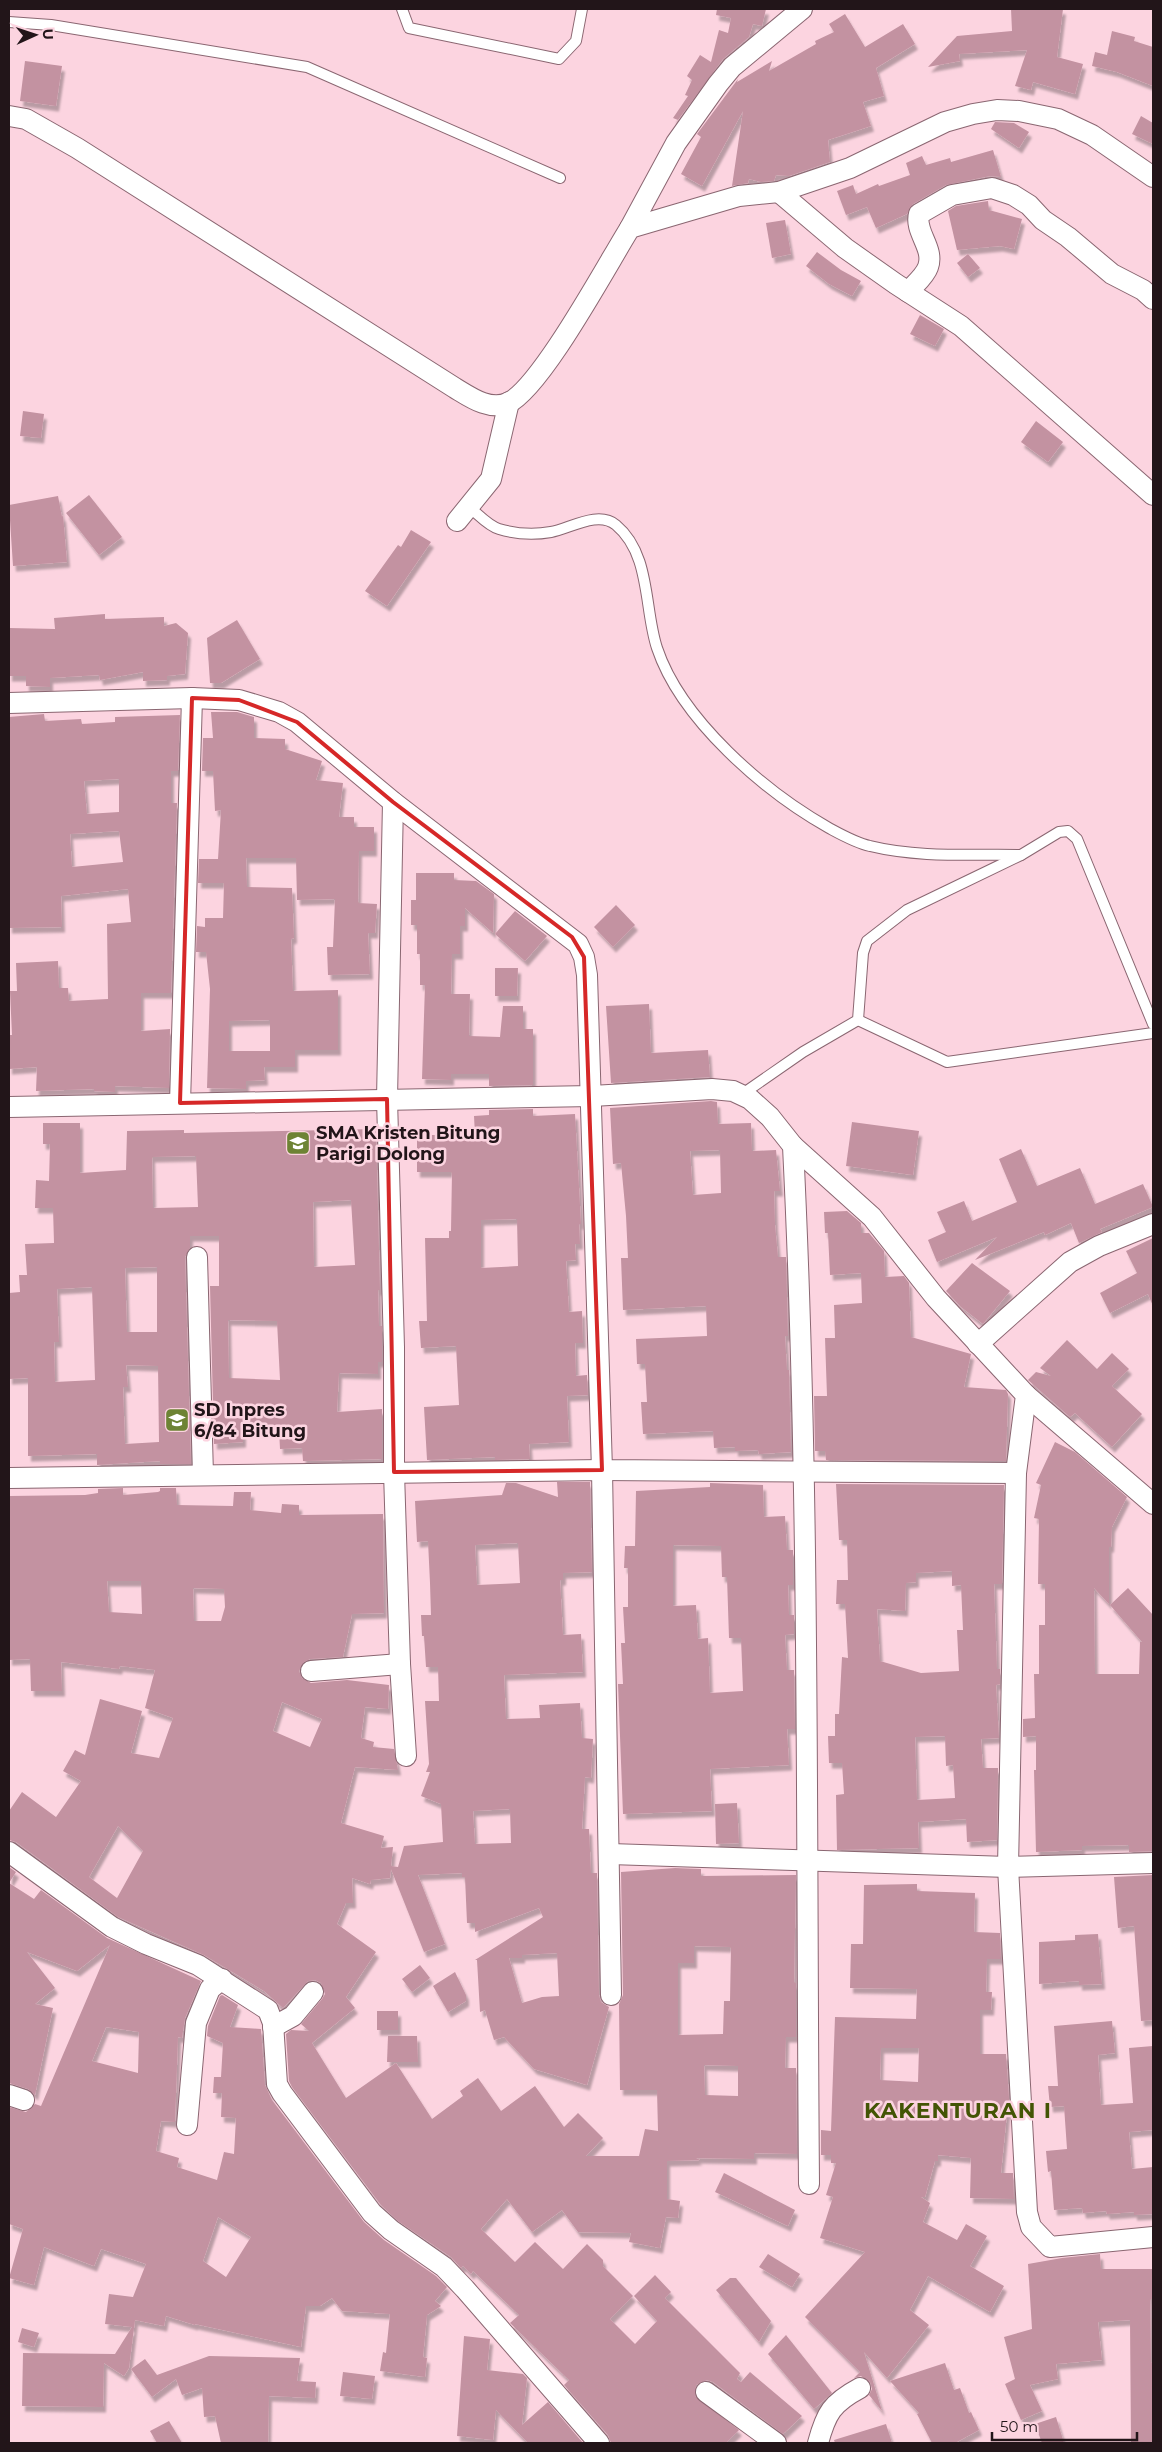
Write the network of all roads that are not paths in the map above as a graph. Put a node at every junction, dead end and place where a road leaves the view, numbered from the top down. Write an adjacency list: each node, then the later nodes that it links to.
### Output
1 (402, 9): 2 (lane)
2 (582, 9)
3 (802, 9): 9 (street)
4 (9, 22): 7 (lane)
5 (9, 116): 12 (street)
6 (1153, 177): 8 (street)
7 (560, 178)
8 (779, 192): 9 (street); 10 (street)
9 (630, 228): 12 (street)
10 (908, 292): 11 (street); 13 (street)
11 (1153, 299)
12 (508, 402): 14 (street)
13 (1153, 495)
14 (463, 514): 18 (lane)
15 (192, 698): 16 (street); 17 (street); 25 (street)
16 (9, 703)
17 (393, 802): 23 (street); 24 (street)
18 (1021, 855): 19 (lane); 20 (lane)
19 (858, 1020): 21 (lane); 22 (lane)
20 (1153, 1024)
21 (1153, 1034)
22 (741, 1095): 23 (street); 27 (street)
23 (592, 1096): 24 (street); 32 (street)
24 (387, 1099): 25 (street); 34 (street)
25 (180, 1103): 26 (street)
26 (9, 1107)
27 (793, 1146): 30 (street); 33 (street)
28 (1153, 1224): 30 (street)
29 (197, 1257): 36 (street)
30 (978, 1344): 31 (street)
31 (1026, 1395): 35 (street); 38 (street)
32 (602, 1470): 33 (street); 34 (street); 43 (street)
33 (805, 1471): 35 (street); 44 (street)
34 (394, 1472): 36 (street); 39 (street)
35 (1016, 1473): 46 (street)
36 (203, 1475): 37 (street)
37 (9, 1478)
38 (1153, 1504)
39 (400, 1664): 40 (street); 41 (street)
40 (311, 1671)
41 (406, 1756)
42 (9, 1852): 47 (street)
43 (610, 1854): 44 (street); 49 (street)
44 (808, 1860): 46 (street); 52 (street)
45 (1153, 1863): 46 (street)
46 (1008, 1867): 53 (street)
47 (222, 1980): 50 (street); 51 (street)
48 (314, 1992): 50 (street)
49 (611, 1995)
50 (274, 2027): 56 (street)
51 (187, 2125)
52 (809, 2184)
53 (1153, 2237)
54 (860, 2388): 58 (street)
55 (706, 2392): 57 (street)
56 (599, 2443)
57 (776, 2443)
58 (818, 2443)

